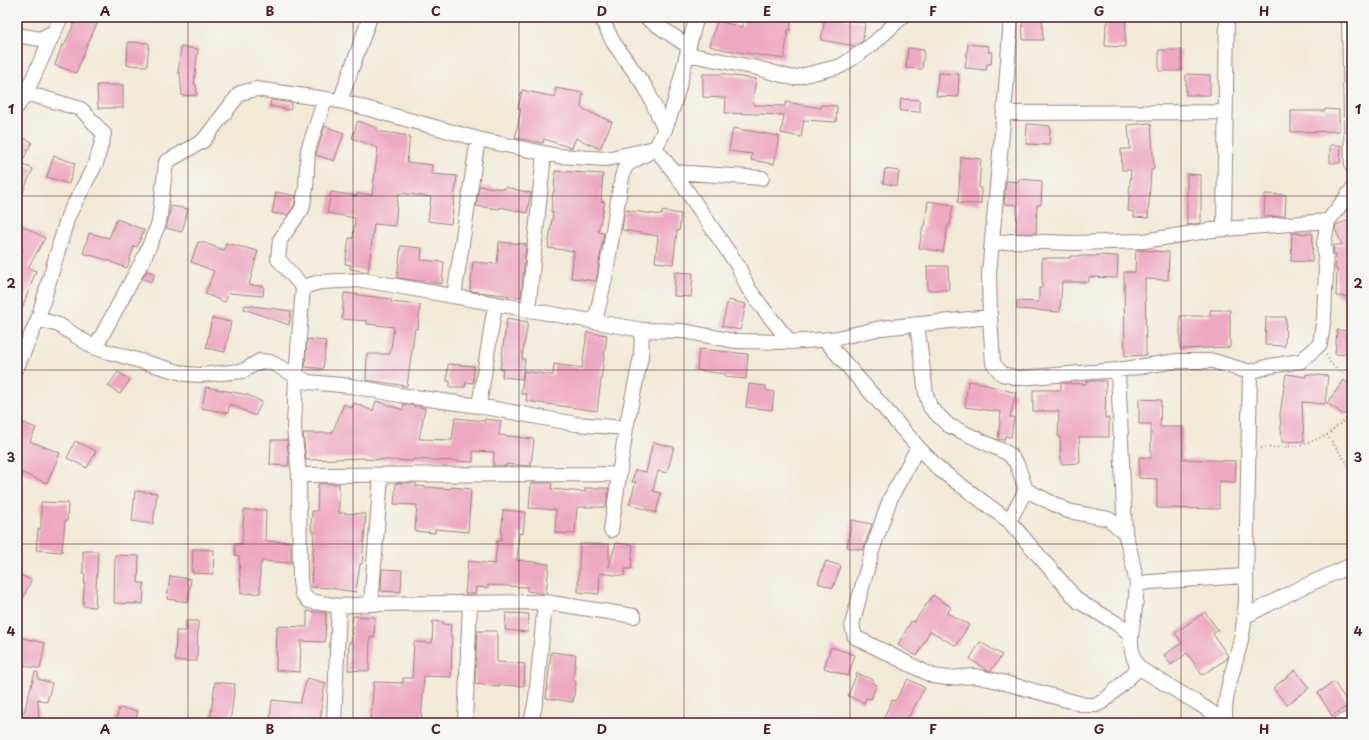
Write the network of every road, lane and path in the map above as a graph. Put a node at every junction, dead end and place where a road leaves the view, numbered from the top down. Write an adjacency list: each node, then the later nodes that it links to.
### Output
1 (61, 17): 10 (street)
2 (370, 17): 15 (street)
3 (601, 17): 19 (street)
4 (645, 17): 12 (street)
5 (697, 17): 12 (street)
6 (902, 17): 12 (street)
7 (1011, 17): 18 (street)
8 (1227, 17): 17 (street)
9 (1349, 17): 23 (street)
10 (54, 32): 11 (street); 13 (street)
11 (17, 35)
12 (688, 50): 19 (street)
13 (26, 93): 16 (street); 35 (street)
14 (325, 99): 15 (street); 30 (street); 42 (street)
15 (340, 101): 20 (street)
16 (17, 107)
17 (1226, 112): 18 (street); 28 (street)
18 (1004, 113): 29 (street)
19 (665, 130): 21 (street)
20 (478, 139): 22 (street); 31 (street)
21 (655, 148): 22 (street); 24 (street); 36 (street)
22 (544, 154): 33 (street)
23 (1352, 166)
24 (674, 172): 25 (street); 40 (street)
25 (762, 178)
26 (1352, 190): 27 (street)
27 (1328, 221): 28 (street); 41 (street)
28 (1224, 229): 29 (street)
29 (992, 244): 34 (street)
30 (302, 287): 31 (street); 46 (street)
31 (454, 296): 32 (street)
32 (495, 305): 33 (street); 48 (street)
33 (528, 311): 36 (street)
34 (990, 317): 37 (street); 44 (street)
35 (38, 319): 42 (street); 43 (street)
36 (595, 322): 38 (street)
37 (917, 324): 39 (street); 58 (street)
38 (642, 330): 40 (street); 50 (street)
39 (825, 340): 40 (street); 52 (street)
40 (790, 342)
41 (1320, 344): 45 (street); 47 (path)
42 (95, 348): 46 (street)
43 (17, 367)
44 (1118, 370): 45 (street); 61 (street)
45 (1250, 372): 53 (street)
46 (296, 376): 48 (street); 56 (street)
47 (1352, 380)
48 (479, 406): 50 (street)
49 (1352, 414): 51 (path)
50 (626, 428): 55 (street)
51 (1327, 435): 53 (path); 54 (path)
52 (918, 447): 59 (street); 72 (street)
53 (1248, 449): 63 (street)
54 (1352, 470)
55 (619, 474): 57 (street); 60 (street)
56 (299, 475): 57 (street); 68 (street)
57 (381, 475): 67 (street)
58 (1026, 490): 59 (street); 61 (street)
59 (1009, 521): 71 (street)
60 (611, 530)
61 (1125, 533): 64 (street)
62 (1352, 565): 70 (street)
63 (1246, 576): 64 (street); 70 (street)
64 (1137, 584): 71 (street)
65 (545, 602): 66 (street); 69 (street); 77 (street)
66 (470, 603): 67 (street); 76 (street)
67 (371, 604): 68 (street)
68 (339, 606): 75 (street)
69 (634, 616)
70 (1244, 617): 74 (street)
71 (1130, 635): 72 (street)
72 (1139, 668): 74 (street)
73 (1352, 718): 78 (street)
74 (1226, 722)
75 (334, 723)
76 (465, 723)
77 (531, 723)
78 (1340, 723)

